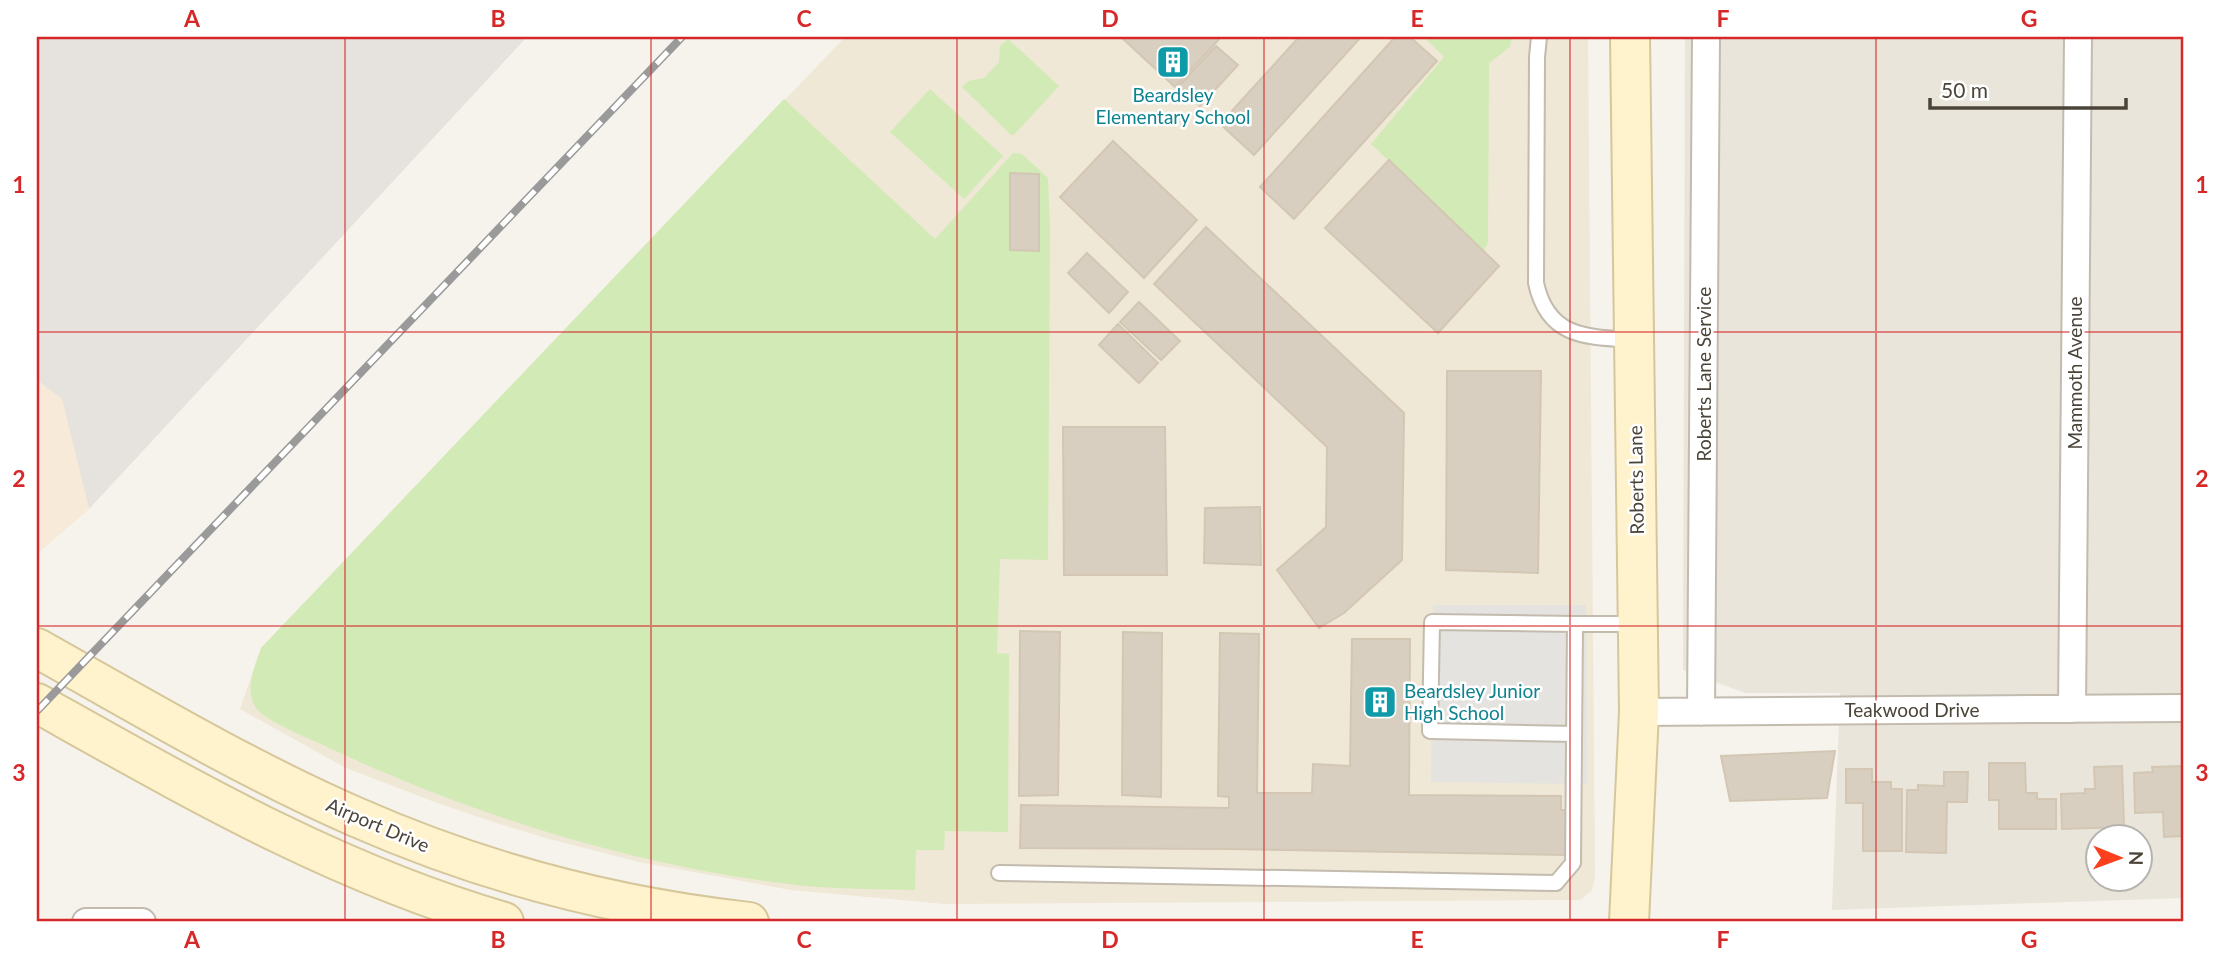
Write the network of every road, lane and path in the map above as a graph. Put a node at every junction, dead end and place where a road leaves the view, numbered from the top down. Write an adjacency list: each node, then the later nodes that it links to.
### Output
1 (1539, 37): 5 (lane)
2 (1630, 37): 5 (main road, Roberts Lane)
3 (1706, 37): 13 (street, Roberts Lane Service)
4 (2078, 37): 11 (street, Mammoth Avenue)
5 (1634, 340): 7 (main road, Roberts Lane)
6 (1575, 624): 7 (lane); 14 (lane); 14 (lane)
7 (1638, 624): 12 (main road, Roberts Lane)
8 (37, 648): 19 (main road, Airport Drive)
9 (37, 703): 18 (main road)
10 (2184, 708): 11 (street, Teakwood Drive)
11 (2072, 709): 13 (street, Teakwood Drive)
12 (1639, 712): 13 (street, Teakwood Drive); 20 (main road, Roberts Lane)
13 (1701, 712)
14 (1574, 734): 15 (lane)
15 (999, 873)
16 (86, 922): 17 (street)
17 (142, 922)
18 (504, 922)
19 (749, 922)
20 (1629, 922)

